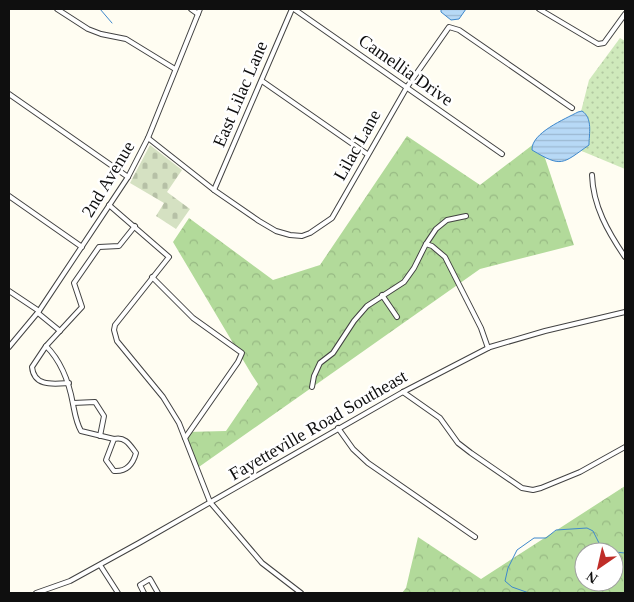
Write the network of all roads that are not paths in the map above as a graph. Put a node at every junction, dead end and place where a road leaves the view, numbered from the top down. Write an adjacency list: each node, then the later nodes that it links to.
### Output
1 (57, 9): 8 (street)
2 (190, 9): 6 (street)
3 (200, 9): 6 (street, 2nd Avenue)
4 (293, 9): 9 (street, East Lilac Lane); 10 (street, Camellia Drive)
5 (539, 9): 7 (street)
6 (198, 14): 8 (street, 2nd Avenue)
7 (625, 14)
8 (176, 69): 13 (street, 2nd Avenue)
9 (262, 81): 14 (street); 18 (street, East Lilac Lane)
10 (407, 87): 12 (street, Lilac Lane); 14 (street, Lilac Lane); 15 (street, Camellia Drive)
11 (9, 94): 17 (street)
12 (572, 108)
13 (148, 138): 17 (street, 2nd Avenue); 18 (street, Lilac Lane)
14 (367, 154): 18 (street, Lilac Lane)
15 (502, 154)
16 (592, 175): 25 (street)
17 (128, 177): 20 (street, 2nd Avenue)
18 (214, 190)
19 (9, 196): 24 (street)
20 (110, 205): 22 (street); 24 (street, 2nd Avenue)
21 (466, 216): 23 (street)
22 (135, 226): 26 (street); 32 (street)
23 (426, 244): 28 (street); 35 (street)
24 (82, 247): 29 (street, 2nd Avenue)
25 (625, 257)
26 (152, 277): 42 (street); 42 (street)
27 (9, 291): 29 (street)
28 (382, 296): 31 (street); 37 (street)
29 (38, 312): 32 (street); 33 (street, 2nd Avenue)
30 (625, 312): 35 (street, Fayetteville Road Southeast)
31 (397, 317)
32 (60, 331): 34 (street)
33 (9, 346)
34 (46, 346): 36 (street); 36 (street)
35 (488, 348): 38 (street, Fayetteville Road Southeast)
36 (69, 383): 39 (street)
37 (312, 387)
38 (403, 392): 40 (street, Fayetteville Road Southeast); 44 (street)
39 (73, 404): 41 (street); 41 (street)
40 (338, 428): 45 (street, Fayetteville Road Southeast); 46 (street)
41 (100, 436): 43 (street)
42 (185, 438): 45 (street)
43 (114, 439): 43 (street)
44 (625, 447)
45 (210, 502): 47 (street, Fayetteville Road Southeast); 52 (street)
46 (475, 537)
47 (100, 564): 48 (street, Fayetteville Road Southeast); 49 (street)
48 (36, 593)
49 (118, 593)
50 (144, 593): 51 (street)
51 (158, 593)
52 (301, 593)

